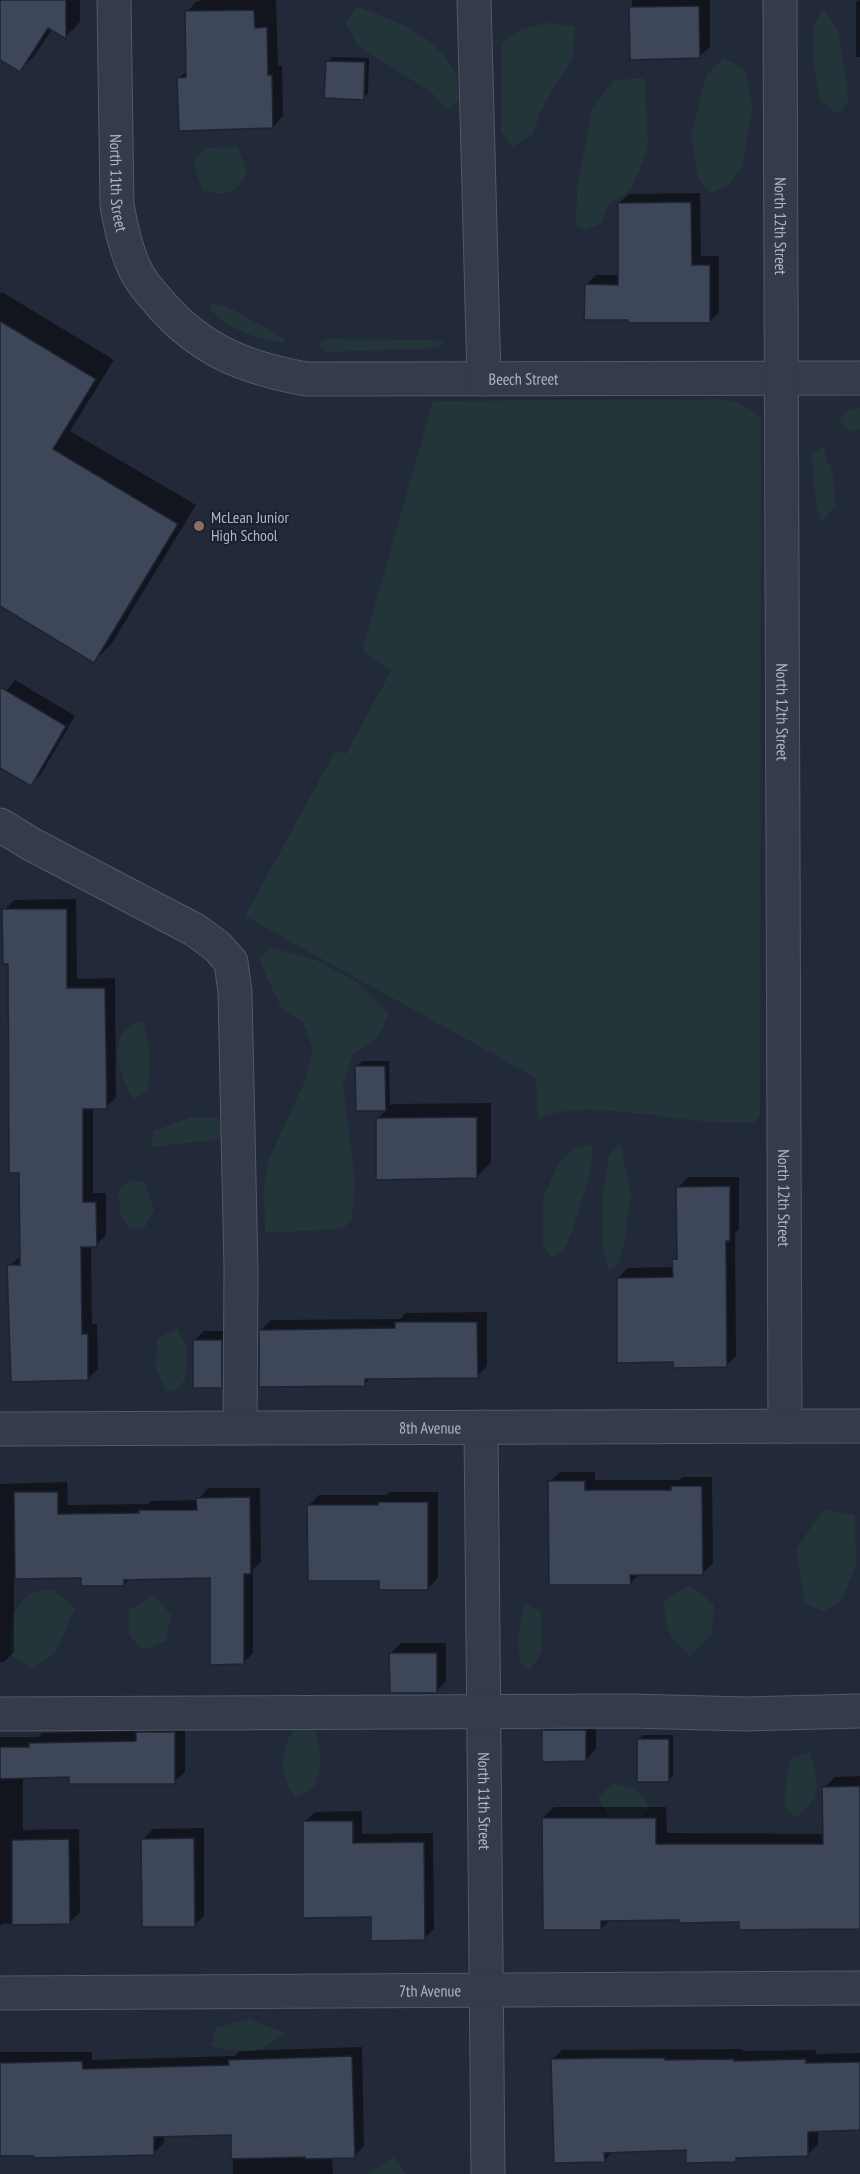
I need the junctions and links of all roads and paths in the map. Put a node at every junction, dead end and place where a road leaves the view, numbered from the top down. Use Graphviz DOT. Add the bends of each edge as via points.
graph roads {
  1 [pos="114,0"];
  2 [pos="474,0"];
  3 [pos="780,0"];
  4 [pos="197,339"];
  5 [pos="783,378"];
  6 [pos="860,378"];
  7 [pos="484,379"];
  8 [pos="0,825"];
  9 [pos="785,1426"];
  10 [pos="860,1426"];
  11 [pos="482,1427"];
  12 [pos="240,1428"];
  13 [pos="0,1430"];
  14 [pos="484,1711"];
  15 [pos="860,1711"];
  16 [pos="0,1714"];
  17 [pos="860,1988"];
  18 [pos="487,1990"];
  19 [pos="0,1993"];
  20 [pos="488,2174"];
  1 -- 4 [label="street, North 11th Street" via="117,205 123,238 134,270 167,312"];
  2 -- 7 [label="street"];
  3 -- 5 [label="street, North 12th Street"];
  4 -- 7 [label="street, Beech Street" via="226,356 268,372 306,379"];
  5 -- 6 [label="street, Beech Street"];
  5 -- 7 [label="street, Beech Street"];
  5 -- 9 [label="street, North 12th Street"];
  8 -- 12 [label="street" via="195,930 231,962 235,992 241,1270"];
  9 -- 10 [label="street, 8th Avenue"];
  9 -- 11 [label="street, 8th Avenue"];
  11 -- 12 [label="street, 8th Avenue"];
  11 -- 14 [label="street, North 11th Street"];
  12 -- 13 [label="street, 8th Avenue"];
  14 -- 15 [label="street"];
  14 -- 16 [label="street"];
  14 -- 18 [label="street, North 11th Street"];
  17 -- 18 [label="street, 7th Avenue"];
  18 -- 19 [label="street, 7th Avenue"];
  18 -- 20 [label="street, North 11th Street"];
}
